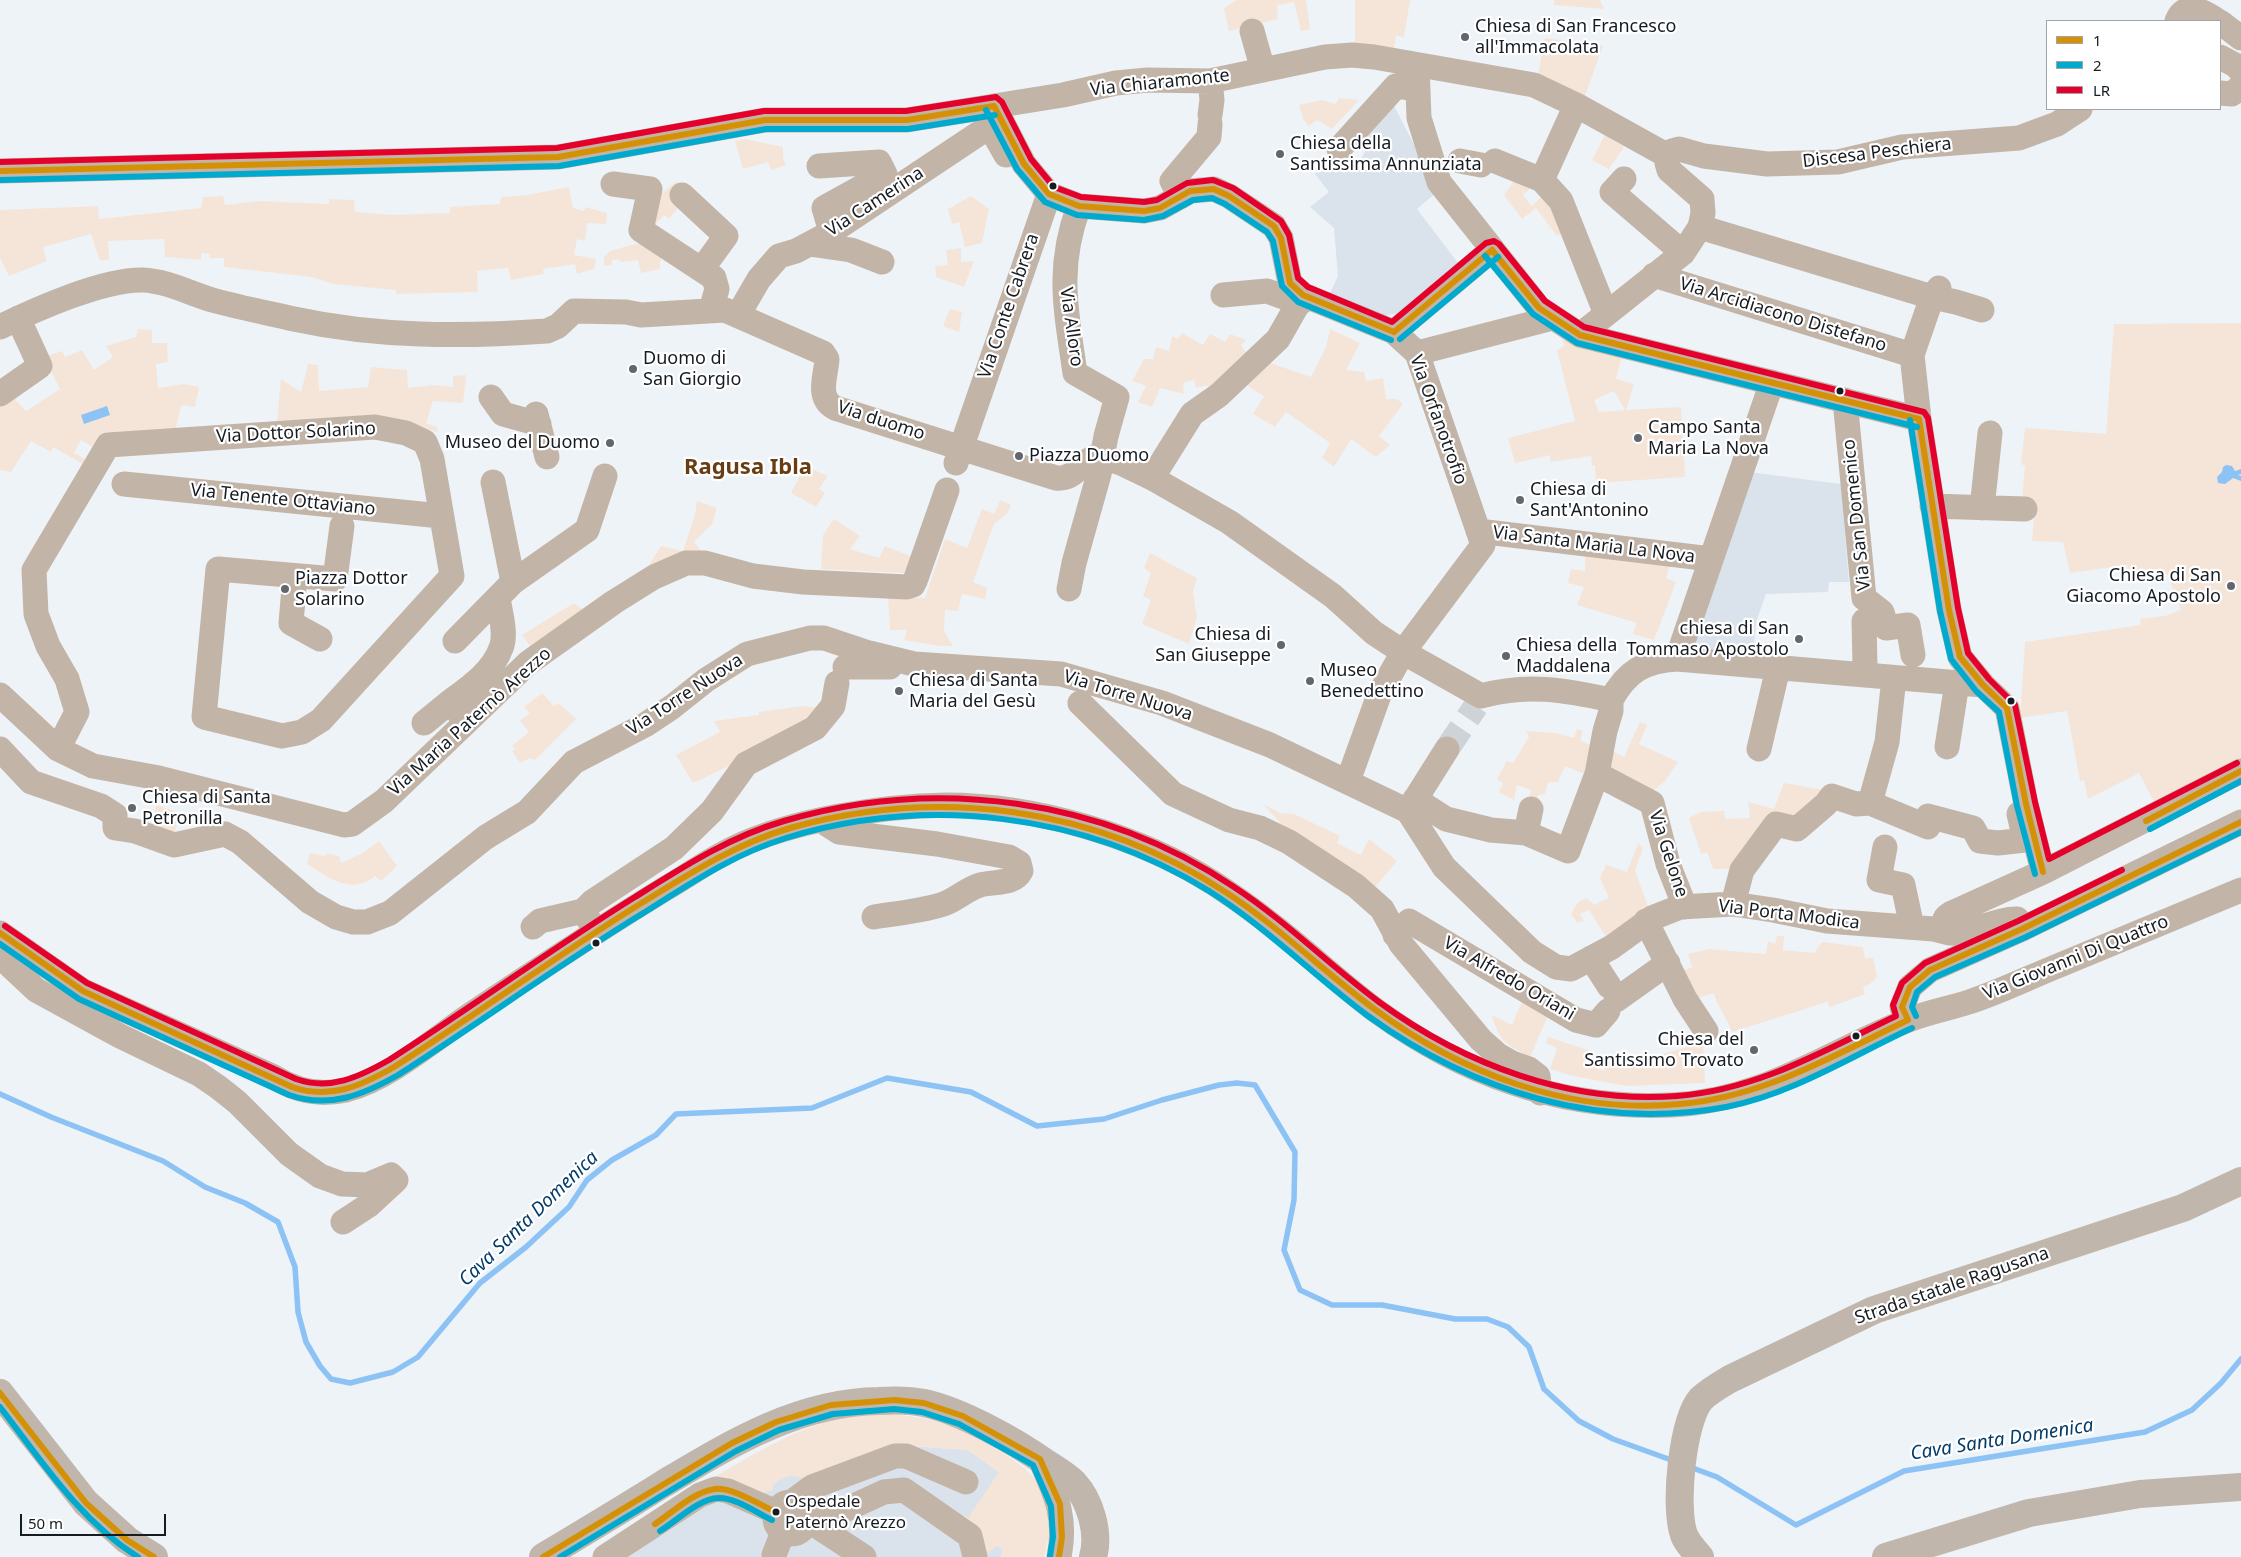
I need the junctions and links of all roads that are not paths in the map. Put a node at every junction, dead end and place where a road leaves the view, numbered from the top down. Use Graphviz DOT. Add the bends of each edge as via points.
graph roads {
  1 [pos="2178,20"];
  2 [pos="2216,20"];
  3 [pos="2221,23"];
  4 [pos="1252,31"];
  5 [pos="2241,38"];
  6 [pos="2221,58"];
  7 [pos="1263,70"];
  8 [pos="2241,71"];
  9 [pos="1417,77"];
  10 [pos="1210,81"];
  11 [pos="2241,86"];
  12 [pos="2221,93"];
  13 [pos="1576,105"];
  14 [pos="994,106"];
  15 [pos="2078,110"];
  16 [pos="1339,149"];
  17 [pos="1668,156"];
  18 [pos="1463,160"];
  19 [pos="819,166"];
  20 [pos="0,171"];
  21 [pos="1023,173"];
  22 [pos="1624,179"];
  23 [pos="1542,180"];
  24 [pos="613,184"];
  25 [pos="682,195"];
  26 [pos="1170,203"];
  27 [pos="1044,204"];
  28 [pos="1079,206"];
  29 [pos="1700,227"];
  30 [pos="831,232"];
  31 [pos="809,244"];
  32 [pos="1492,250"];
  33 [pos="1683,253"];
  34 [pos="882,262"];
  35 [pos="702,269"];
  36 [pos="1654,276"];
  37 [pos="1223,295"];
  38 [pos="1942,296"];
  39 [pos="1302,299"];
  40 [pos="1983,304"];
  41 [pos="711,310"];
  42 [pos="1606,314"];
  43 [pos="738,315"];
  44 [pos="1553,318"];
  45 [pos="9,322"];
  46 [pos="1394,332"];
  47 [pos="1580,334"];
  48 [pos="1417,353"];
  49 [pos="1912,355"];
  50 [pos="1772,382"];
  51 [pos="0,394"];
  52 [pos="492,397"];
  53 [pos="1845,400"];
  54 [pos="1919,419"];
  55 [pos="1990,433"];
  56 [pos="958,455"];
  57 [pos="548,457"];
  58 [pos="1102,457"];
  59 [pos="605,476"];
  60 [pos="1152,478"];
  61 [pos="493,482"];
  62 [pos="124,484"];
  63 [pos="947,490"];
  64 [pos="1983,503"];
  65 [pos="1932,506"];
  66 [pos="2025,510"];
  67 [pos="441,516"];
  68 [pos="342,526"];
  69 [pos="1478,531"];
  70 [pos="1711,559"];
  71 [pos="296,576"];
  72 [pos="1069,589"];
  73 [pos="506,590"];
  74 [pos="1880,613"];
  75 [pos="320,639"];
  76 [pos="455,641"];
  77 [pos="1403,652"];
  78 [pos="1913,655"];
  79 [pos="1677,659"];
  80 [pos="914,664"];
  81 [pos="1865,665"];
  82 [pos="1778,668"];
  83 [pos="1894,678"];
  84 [pos="1957,683"];
  85 [pos="1983,685"];
  86 [pos="0,695"];
  87 [pos="1611,700"];
  88 [pos="451,701"];
  89 [pos="1080,703"];
  90 [pos="465,722"];
  91 [pos="424,723"];
  92 [pos="1947,747"];
  93 [pos="0,749"];
  94 [pos="58,749"];
  95 [pos="1447,749"];
  96 [pos="1759,749"];
  97 [pos="2241,772"];
  98 [pos="1597,774"];
  99 [pos="1348,781"];
  100 [pos="1870,803"];
  101 [pos="2026,804"];
  102 [pos="1412,805"];
  103 [pos="822,821"];
  104 [pos="2241,822"];
  105 [pos="1885,847"];
  106 [pos="2043,872"];
  107 [pos="2241,890"];
  108 [pos="1733,904"];
  109 [pos="1685,907"];
  110 [pos="874,917"];
  111 [pos="589,921"];
  112 [pos="1646,921"];
  113 [pos="533,926"];
  114 [pos="1402,928"];
  115 [pos="1912,928"];
  116 [pos="2022,929"];
  117 [pos="0,933"];
  118 [pos="1950,933"];
  119 [pos="0,956"];
  120 [pos="1591,958"];
  121 [pos="1668,963"];
  122 [pos="1611,999"];
  123 [pos="1908,1020"];
  124 [pos="1706,1031"];
  125 [pos="1540,1093"];
  126 [pos="2241,1181"];
  127 [pos="343,1222"];
  128 [pos="0,1393"];
  129 [pos="1040,1459"];
  130 [pos="966,1482"];
  131 [pos="2241,1487"];
  132 [pos="784,1515"];
  133 [pos="810,1523"];
  134 [pos="771,1556"];
  135 [pos="154,1557"];
  136 [pos="543,1557"];
  137 [pos="606,1557"];
  138 [pos="864,1557"];
  139 [pos="974,1557"];
  140 [pos="1059,1557"];
  141 [pos="1093,1557"];
  142 [pos="1700,1557"];
  143 [pos="1886,1557"];
  1 -- 2 [label="street" via="2181,14 2193,8 2203,10"];
  3 -- 5 [label="street"];
  4 -- 7 [label="street"];
  6 -- 8 [label="street"];
  7 -- 9 [label="street, Via Chiaramonte" via="1325,57 1352,55 1386,59"];
  7 -- 10 [label="street, Via Chiaramonte"];
  9 -- 13 [label="street" via="1450,71 1534,85"];
  9 -- 16 [label="street" via="1396,86"];
  9 -- 18 [label="street" via="1419,118"];
  10 -- 14 [label="street, Via Chiaramonte" via="1116,83"];
  10 -- 26 [label="street" via="1212,100 1208,138 1172,181"];
  11 -- 12 [label="street" via="2232,94"];
  13 -- 17 [label="street"];
  13 -- 23 [label="street"];
  14 -- 20 [label="street, Via Chiaramonte" via="907,120 765,120 558,157"];
  14 -- 21 [label="street"];
  15 -- 17 [label="street, Discesa Peschiera" via="2057,124 2019,138 1902,147 1838,162 1767,164 1704,156 1679,148"];
  17 -- 29 [label="street" via="1669,170 1702,200"];
  18 -- 23 [label="street"];
  18 -- 32 [label="street" via="1439,182"];
  19 -- 30 [label="street" via="879,162 878,178 824,208"];
  21 -- 27 [label="street"];
  21 -- 30 [label="street, Via Camerina" via="990,130 929,157"];
  22 -- 33 [label="street" via="1612,192"];
  23 -- 42 [label="street" via="1561,201"];
  24 -- 35 [label="street" via="650,189 641,230"];
  25 -- 35 [label="street" via="726,236"];
  26 -- 28 [label="street" via="1144,210"];
  26 -- 39 [label="street" via="1199,188 1214,189 1274,226 1281,238 1290,283"];
  27 -- 28 [label="street"];
  27 -- 56 [label="street, Via Conte Cabrera"];
  28 -- 58 [label="street, Via Alloro" via="1065,255 1064,294 1075,373 1117,398"];
  29 -- 33 [label="street"];
  29 -- 38 [label="street"];
  30 -- 31 [label="street, Via Camerina"];
  31 -- 34 [label="street" via="850,250"];
  31 -- 43 [label="street, Via Camerina" via="779,256 759,279"];
  32 -- 44 [label="street" via="1540,308"];
  32 -- 46 [label="street"];
  33 -- 36 [label="street"];
  35 -- 41 [label="street" via="714,278 717,289"];
  36 -- 42 [label="street"];
  36 -- 49 [label="street, Via Arcidiacono Distefano"];
  37 -- 39 [label="street, Via Orfanotrofio" via="1267,291"];
  38 -- 40 [label="street"];
  38 -- 49 [label="street"];
  39 -- 46 [label="street, Via Orfanotrofio"];
  39 -- 60 [label="street" via="1278,339 1219,395 1192,414"];
  41 -- 43 [label="street" via="725,310"];
  41 -- 45 [label="street" via="641,315 574,311 558,326 547,331 433,336 297,320 144,280 74,296"];
  42 -- 47 [label="street"];
  43 -- 56 [label="street, Via duomo" via="823,353 827,359 824,394 830,405"];
  44 -- 47 [label="street"];
  44 -- 48 [label="street"];
  45 -- 51 [label="street" via="40,366"];
  46 -- 48 [label="street, Via Orfanotrofio"];
  47 -- 50 [label="street"];
  48 -- 69 [label="street, Via Orfanotrofio"];
  49 -- 54 [label="street"];
  50 -- 53 [label="street"];
  50 -- 70 [label="street"];
  52 -- 57 [label="street" via="503,414 538,419"];
  53 -- 54 [label="street"];
  53 -- 74 [label="street, Via San Domenico" via="1864,598"];
  54 -- 65 [label="street"];
  55 -- 64 [label="street"];
  56 -- 58 [label="street" via="1061,478 1073,475 1093,457"];
  58 -- 60 [label="street"];
  58 -- 72 [label="street"];
  59 -- 73 [label="street" via="587,530"];
  60 -- 77 [label="street" via="1229,522 1333,596 1374,633"];
  61 -- 73 [label="street"];
  62 -- 67 [label="street, Via Tenente Ottaviano"];
  63 -- 90 [label="street, Via Maria Paternò Arezzo" via="912,585 803,582 753,576 705,563 686,563 654,577 614,602 528,663"];
  64 -- 65 [label="street"];
  64 -- 66 [label="street"];
  65 -- 85 [label="street" via="1960,657"];
  67 -- 71 [label="street, Via Dottor Solarino" via="452,576 321,720 302,732 282,736 204,717 218,568"];
  67 -- 94 [label="street, Via Dottor Solarino" via="432,459 425,442 406,432 375,427 108,445 34,570 36,614 48,646 67,678 77,712"];
  68 -- 71 [label="street" via="335,579"];
  69 -- 70 [label="street, Via Santa Maria La Nova"];
  69 -- 77 [label="street, Via Orfanotrofio" via="1483,546"];
  70 -- 79 [label="street"];
  71 -- 75 [label="street" via="291,623"];
  73 -- 76 [label="street"];
  73 -- 88 [label="street" via="502,647 477,680"];
  74 -- 78 [label="street" via="1886,628 1908,625"];
  74 -- 81 [label="street" via="1864,621"];
  77 -- 87 [label="street" via="1479,701 1502,690 1551,688"];
  77 -- 99 [label="street, Via Orfanotrofio" via="1379,695"];
  79 -- 82 [label="street"];
  79 -- 87 [label="street" via="1641,666 1620,684"];
  80 -- 93 [label="street, Via Torre Nuova" via="824,638 810,638 746,654 645,725 574,762 527,812 486,837 390,912 367,922 336,917 310,902 240,842 225,834 174,845 135,831 115,828 115,814 31,782"];
  80 -- 99 [label="street, Via Torre Nuova" via="1060,674 1162,703 1270,745"];
  80 -- 111 [label="street" via="841,675 832,706 815,728 746,764 712,811 674,848 592,902"];
  82 -- 83 [label="street"];
  82 -- 96 [label="street"];
  83 -- 84 [label="street"];
  83 -- 100 [label="street" via="1887,742"];
  84 -- 85 [label="street"];
  84 -- 92 [label="street"];
  85 -- 101 [label="street" via="2007,708"];
  86 -- 94 [label="street, Via Maria Paternò Arezzo"];
  87 -- 98 [label="street"];
  88 -- 90 [label="street"];
  88 -- 91 [label="street"];
  89 -- 114 [label="street" via="1173,794 1229,820 1260,828 1289,842 1356,886"];
  90 -- 94 [label="street, Via Maria Paternò Arezzo" via="384,801 352,824 344,825 159,778 93,766"];
  95 -- 102 [label="street"];
  97 -- 106 [label="street"];
  98 -- 102 [label="street, Via Torre Nuova" via="1568,851 1529,821 1491,830 1446,819"];
  98 -- 109 [label="street, Via Gelone" via="1652,803 1668,864"];
  99 -- 102 [label="street, Via Torre Nuova"];
  100 -- 101 [label="street" via="1928,827 1928,816 1973,828 1980,841 1998,843 2025,840 2019,813"];
  100 -- 108 [label="street" via="1856,804 1832,796 1797,829 1776,824 1742,870"];
  101 -- 106 [label="street"];
  102 -- 120 [label="street, Via Porta Modica" via="1444,867 1532,952 1556,967 1570,969"];
  103 -- 110 [label="street" via="839,832 1010,857 1019,863 1022,871 1010,880 965,890 945,904"];
  103 -- 111 [label="street, Via Giovanni Di Quattro" via="775,832 733,848"];
  103 -- 125 [label="street, Via Giovanni Di Quattro" via="891,808 999,808 1068,821 1122,839 1209,881 1265,919 1373,1008 1438,1051 1471,1068"];
  104 -- 116 [label="street"];
  105 -- 115 [label="street" via="1878,880 1903,885"];
  106 -- 118 [label="street" via="1948,915 1944,924"];
  107 -- 123 [label="street, Via Giovanni Di Quattro" via="1970,1002"];
  108 -- 109 [label="street, Via Porta Modica"];
  108 -- 115 [label="street, Via Porta Modica" via="1827,921"];
  109 -- 112 [label="street, Via Porta Modica"];
  111 -- 113 [label="street" via="540,921"];
  111 -- 117 [label="street" via="388,1071 348,1089 315,1094 286,1085 83,991"];
  112 -- 120 [label="street, Via Porta Modica" via="1612,947"];
  112 -- 121 [label="street"];
  114 -- 122 [label="street, Via Alfredo Oriani" via="1576,1020 1596,1025"];
  114 -- 125 [label="street" via="1401,944 1481,1040 1498,1055 1538,1076"];
  115 -- 118 [label="street, Via Porta Modica"];
  116 -- 118 [label="street, Via Porta Modica" via="2017,919 2005,919"];
  116 -- 123 [label="street" via="1930,970 1910,986 1902,1007"];
  119 -- 127 [label="street" via="36,990 218,1087 289,1154 320,1176 342,1184 367,1185 391,1175 396,1180 369,1205"];
  120 -- 122 [label="street"];
  121 -- 122 [label="street, Via Alfredo Oriani"];
  121 -- 124 [label="street" via="1685,999"];
  123 -- 125 [label="street, Via Giovanni Di Quattro" via="1794,1074 1727,1098 1674,1105 1623,1105"];
  126 -- 142 [label="main road, Strada statale Ragusana" via="2183,1208 1874,1310 1711,1391 1700,1400 1689,1429 1679,1480 1678,1507 1684,1535"];
  128 -- 135 [label="main road" via="86,1503 127,1540"];
  129 -- 136 [label="main road" via="963,1416 924,1403 866,1401 831,1405 776,1422 732,1443"];
  129 -- 140 [label="street" via="1060,1504 1062,1537"];
  129 -- 141 [label="main road" via="1072,1481 1088,1504 1094,1533"];
  130 -- 132 [label="street" via="906,1456 895,1456 812,1487"];
  131 -- 143 [label="main road" via="2140,1494 2029,1513"];
  132 -- 133 [label="street" via="800,1504 806,1509"];
  132 -- 134 [label="street"];
  132 -- 137 [label="street" via="716,1489 700,1494"];
  133 -- 138 [label="street"];
  133 -- 139 [label="street" via="884,1492 904,1490 970,1536"];
}
